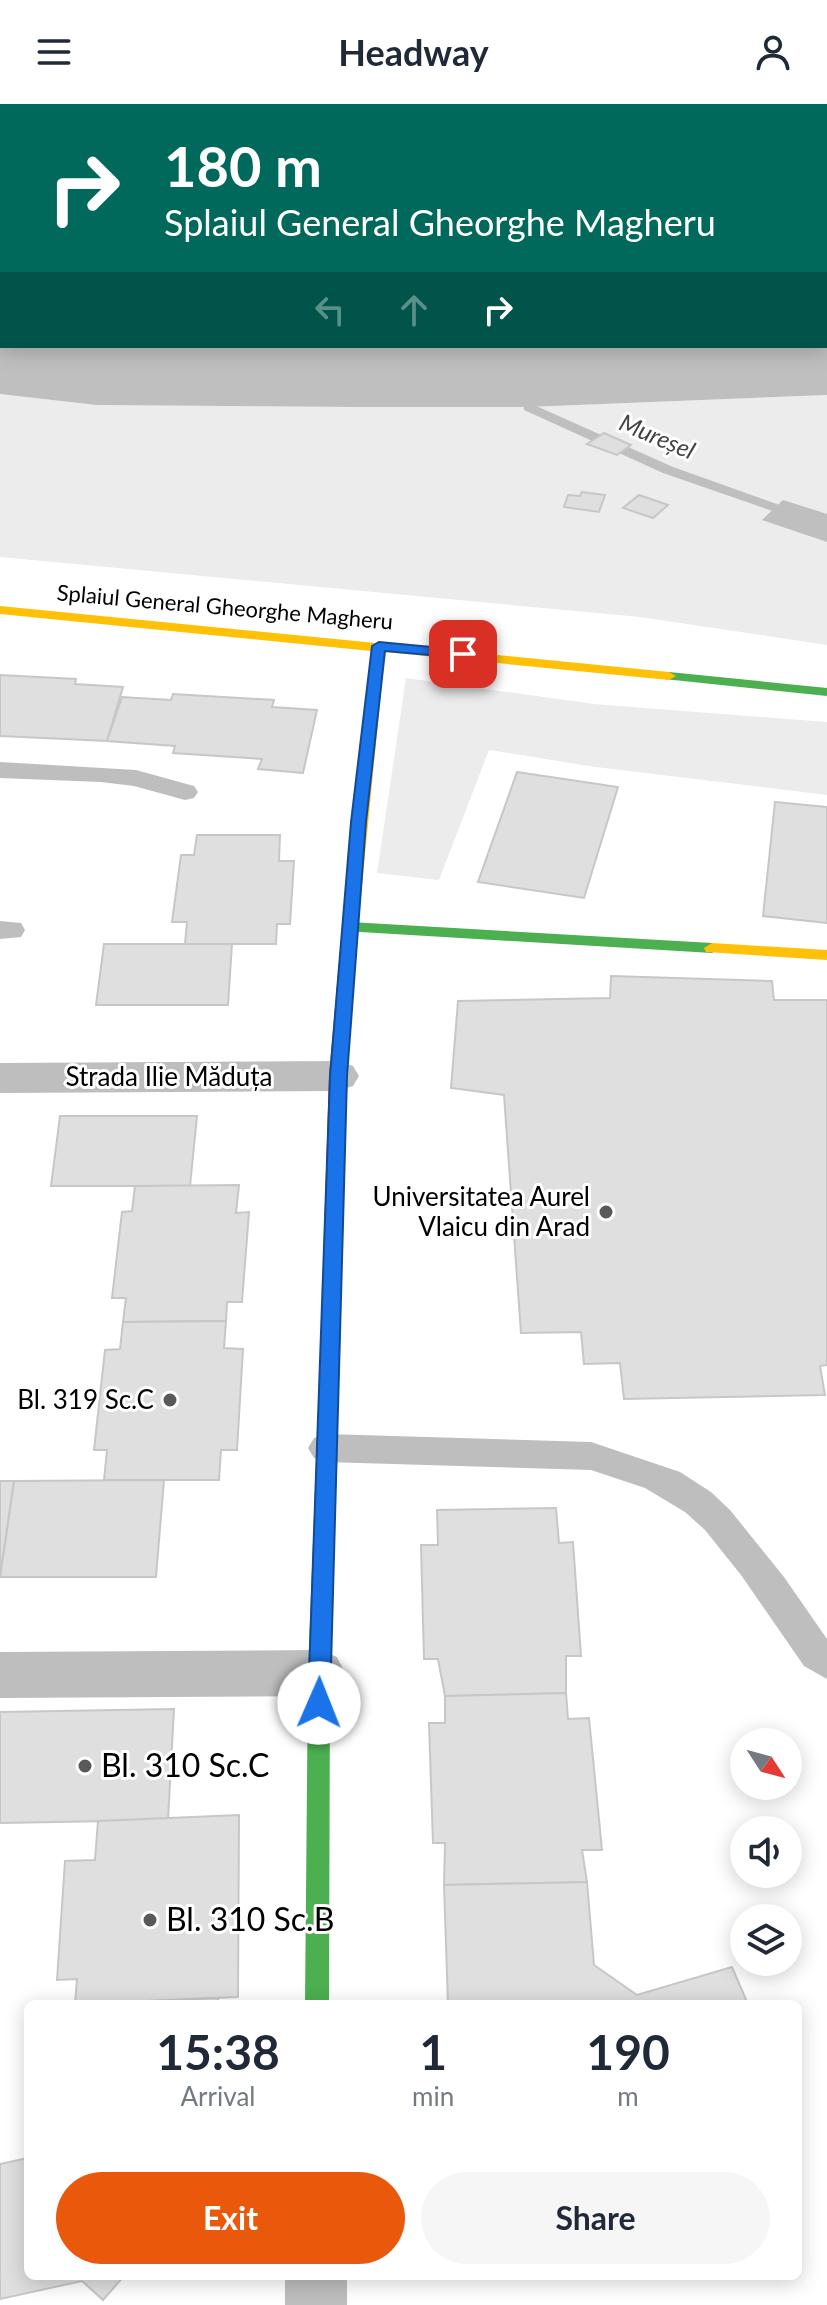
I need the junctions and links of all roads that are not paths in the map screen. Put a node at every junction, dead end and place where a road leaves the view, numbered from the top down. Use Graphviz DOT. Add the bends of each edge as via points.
graph roads {
  1 [pos="0,610"];
  2 [pos="379,646"];
  3 [pos="827,692"];
  4 [pos="0,770"];
  5 [pos="185,792"];
  6 [pos="350,927"];
  7 [pos="827,955"];
  8 [pos="338,1076"];
  9 [pos="0,1078"];
  10 [pos="326,1448"];
  11 [pos="827,1663"];
  12 [pos="319,1673"];
  13 [pos="0,1675"];
  14 [pos="317,2000"];
  15 [pos="316,2280"];
  16 [pos="316,2305"];
  1 -- 2 [label="street, Splaiul General Gheorghe Magheru"];
  2 -- 3 [label="street, Splaiul General Gheorghe Magheru"];
  2 -- 6 [label="street"];
  4 -- 5 [label="lane" via="125,777"];
  6 -- 7 [label="street"];
  6 -- 8 [label="street"];
  8 -- 9 [label="street, Strada Ilie Măduța"];
  8 -- 10 [label="street"];
  10 -- 11 [label="lane" via="591,1456 631,1466 680,1489 724,1526"];
  10 -- 12 [label="street"];
  12 -- 13 [label="street"];
  12 -- 14 [label="street"];
  15 -- 16 [label="street"];
}
